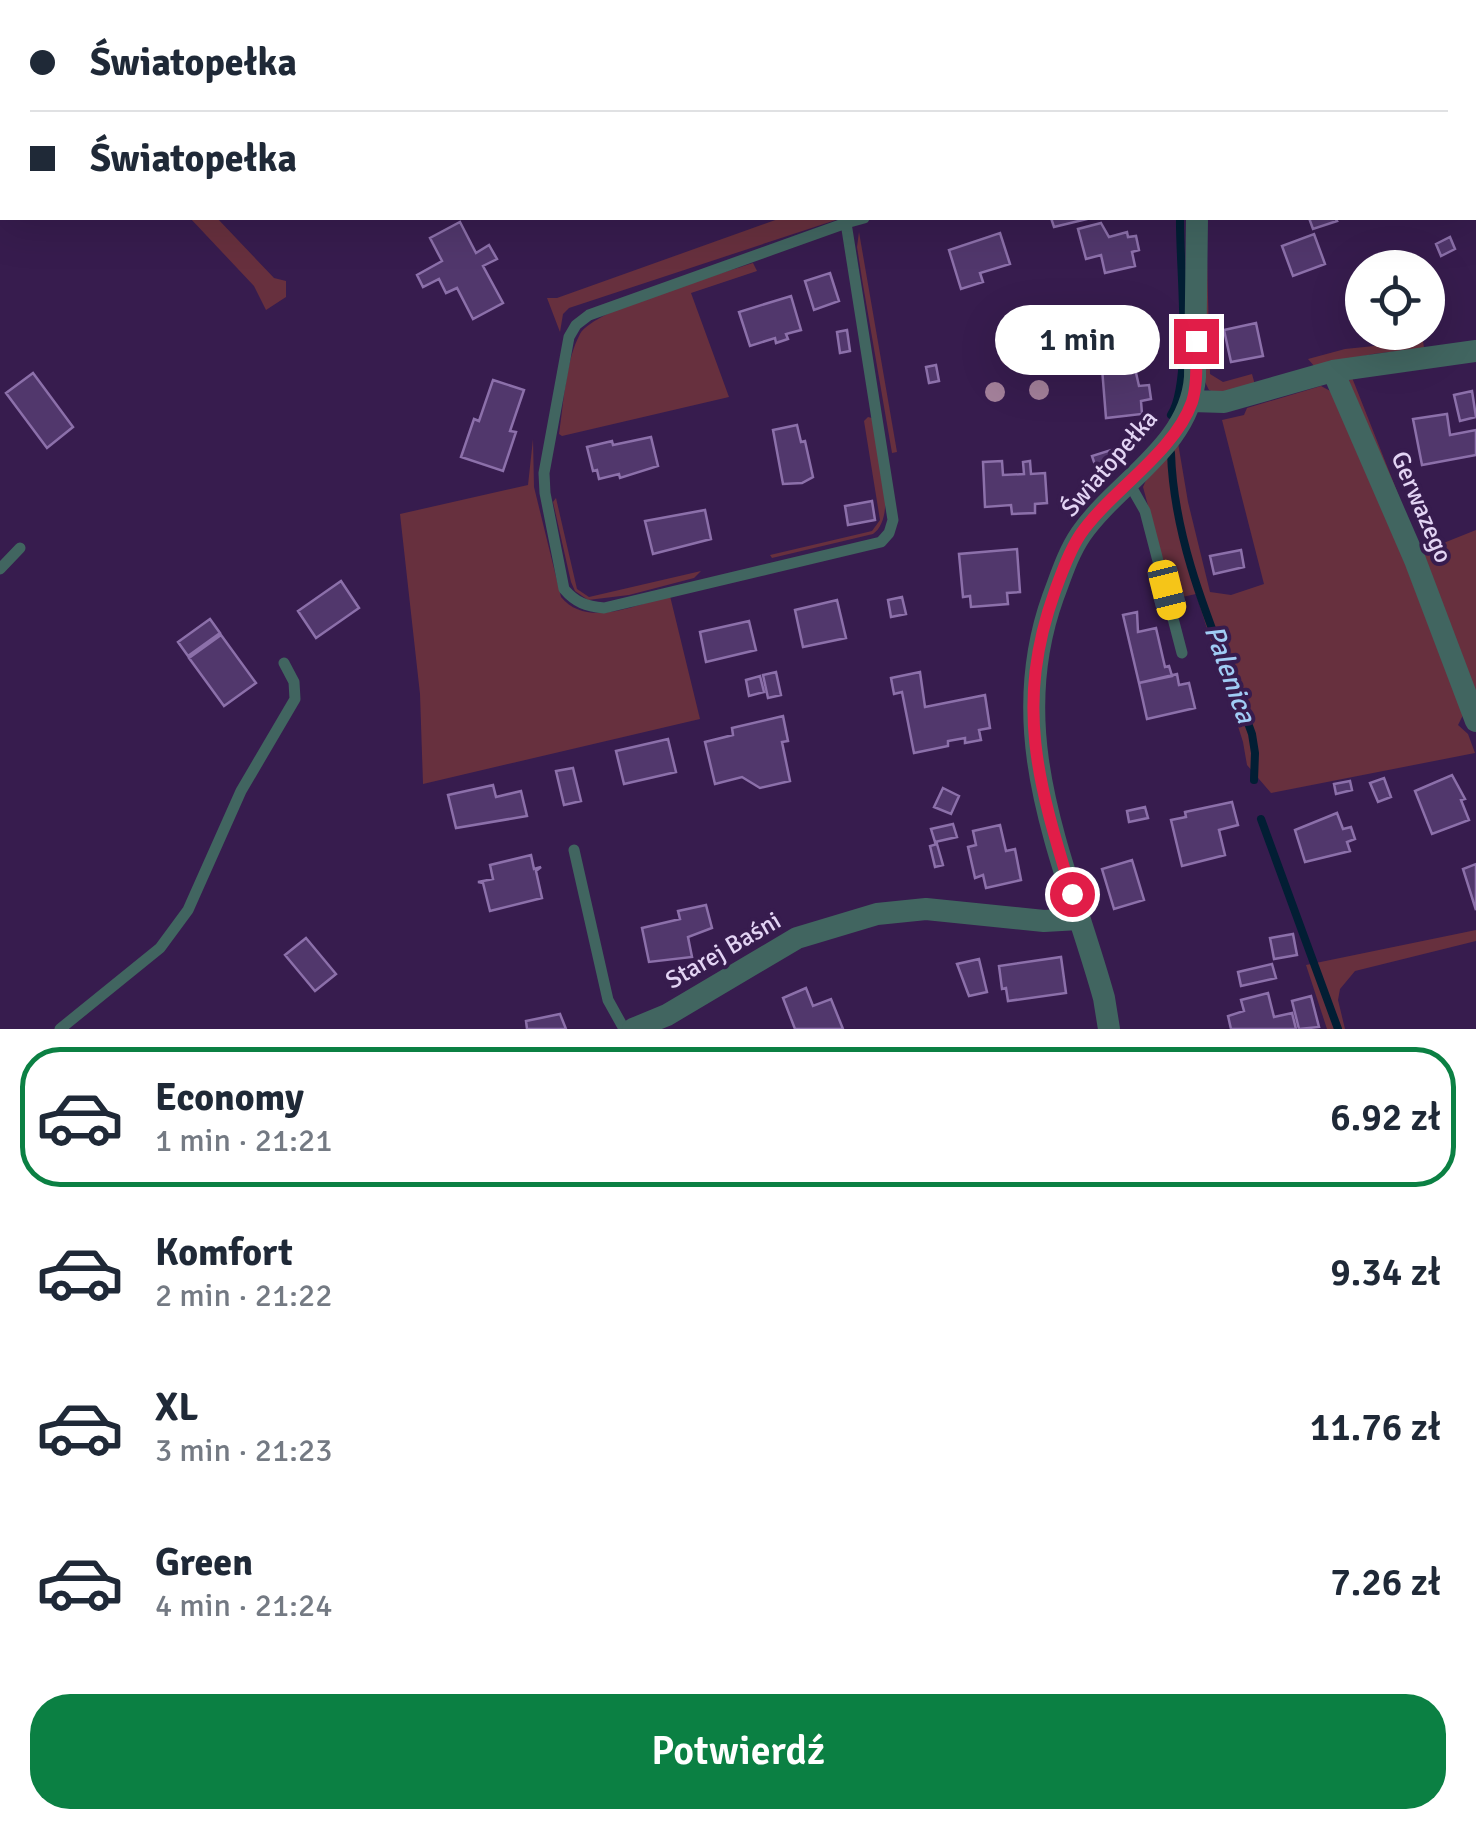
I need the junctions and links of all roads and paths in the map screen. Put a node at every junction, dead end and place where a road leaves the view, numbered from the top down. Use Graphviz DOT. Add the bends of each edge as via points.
graph roads {
  1 [pos="857,220"];
  2 [pos="1197,220"];
  3 [pos="846,223"];
  4 [pos="1476,351"];
  5 [pos="1333,372"];
  6 [pos="1192,401"];
  7 [pos="1129,483"];
  8 [pos="20,548"];
  9 [pos="0,569"];
  10 [pos="1182,653"];
  11 [pos="284,663"];
  12 [pos="1476,721"];
  13 [pos="574,850"];
  14 [pos="1079,918"];
  15 [pos="628,1028"];
  16 [pos="60,1029"];
  17 [pos="1109,1029"];
  1 -- 3 [label="lane"];
  2 -- 6 [label="street, Światopełka"];
  3 -- 3 [label="lane" via="893,520 889,534 882,542 604,608 573,599 564,588 544,472 576,325"];
  4 -- 5 [label="street"];
  5 -- 6 [label="street" via="1224,402"];
  5 -- 12 [label="street, Gerwazego"];
  6 -- 7 [label="street, Światopełka"];
  7 -- 10 [label="lane" via="1145,511"];
  7 -- 14 [label="street, Światopełka" via="1081,533 1035,657 1040,777"];
  8 -- 9 [label="lane"];
  11 -- 16 [label="lane" via="295,699 241,790 188,910 160,948"];
  13 -- 15 [label="lane" via="608,1000"];
  14 -- 15 [label="street, Starej Baśni" via="926,909 877,914 797,938 667,1015"];
  14 -- 17 [label="street, Światopełka"];
}
